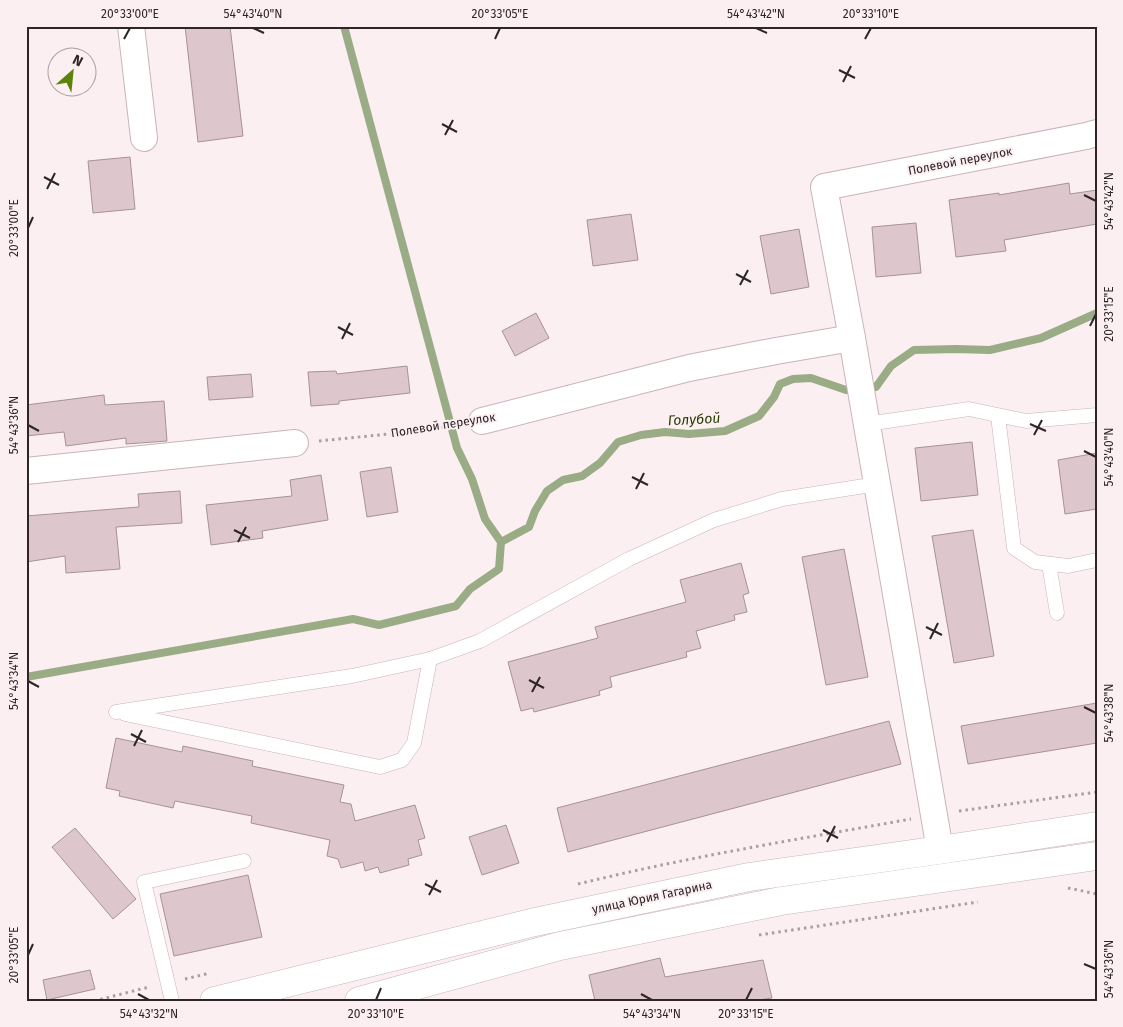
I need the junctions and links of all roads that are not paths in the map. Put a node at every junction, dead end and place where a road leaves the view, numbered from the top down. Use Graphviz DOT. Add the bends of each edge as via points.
graph roads {
  1 [pos="131,26"];
  2 [pos="1097,133"];
  3 [pos="144,138"];
  4 [pos="852,338"];
  5 [pos="1097,415"];
  6 [pos="998,416"];
  7 [pos="866,418"];
  8 [pos="482,421"];
  9 [pos="295,443"];
  10 [pos="26,471"];
  11 [pos="877,484"];
  12 [pos="1097,560"];
  13 [pos="1049,564"];
  14 [pos="1057,613"];
  15 [pos="430,659"];
  16 [pos="1097,826"];
  17 [pos="940,850"];
  18 [pos="1097,856"];
  19 [pos="244,861"];
  20 [pos="172,1001"];
  21 [pos="214,1001"];
  22 [pos="359,1001"];
  1 -- 3 [label="street"];
  2 -- 4 [label="street, Полевой переулок" via="824,187"];
  4 -- 7 [label="street"];
  4 -- 8 [label="street, Полевой переулок" via="689,368"];
  5 -- 6 [label="lane" via="1026,421"];
  6 -- 7 [label="lane" via="969,409"];
  6 -- 13 [label="lane" via="1014,548 1035,562"];
  7 -- 11 [label="street"];
  9 -- 10 [label="street"];
  11 -- 15 [label="lane" via="782,499 714,520 629,559 480,641"];
  11 -- 17 [label="street"];
  12 -- 13 [label="lane" via="1068,566"];
  13 -- 14 [label="lane"];
  15 -- 15 [label="lane" via="352,676 116,712 380,768 402,760 414,744"];
  16 -- 17 [label="main road, улица Юрия Гагарина"];
  17 -- 21 [label="main road, улица Юрия Гагарина" via="748,877 535,922"];
  18 -- 22 [label="main road" via="780,901 560,946"];
  19 -- 20 [label="lane" via="144,882"];
}
